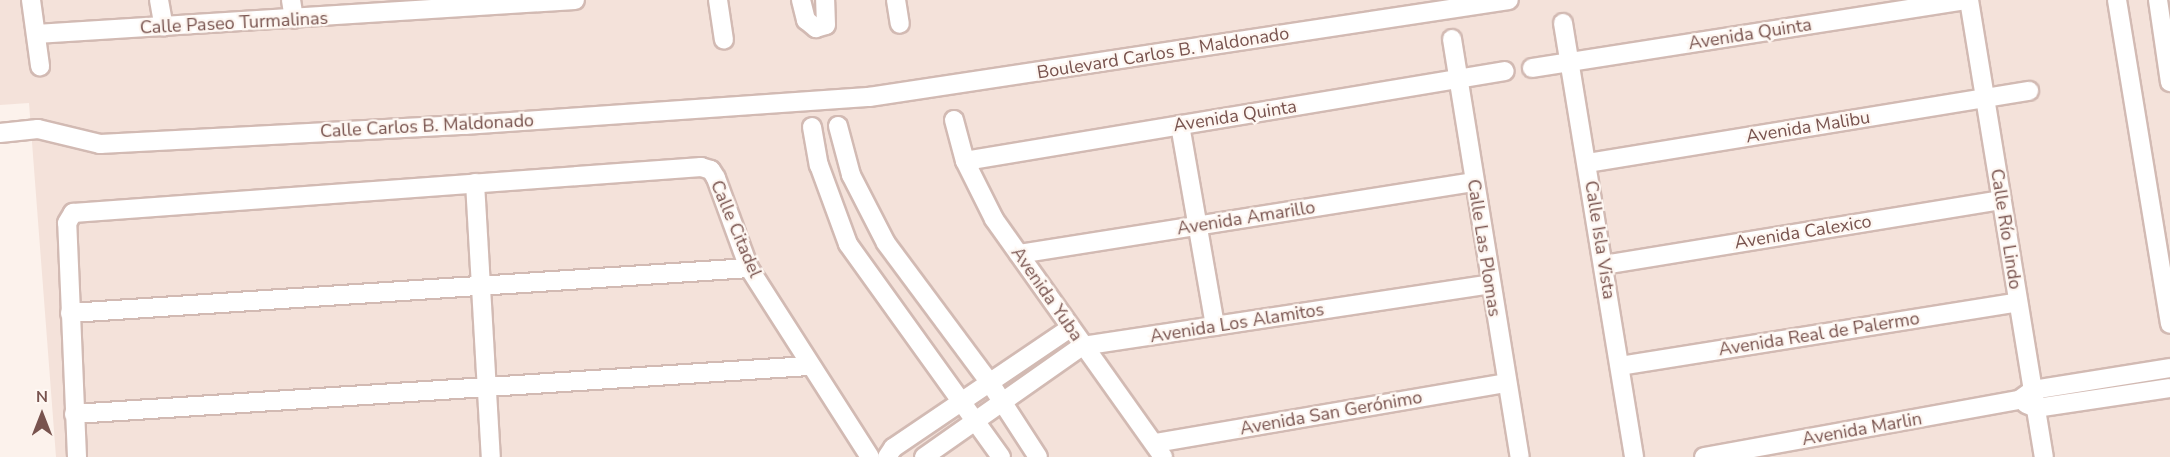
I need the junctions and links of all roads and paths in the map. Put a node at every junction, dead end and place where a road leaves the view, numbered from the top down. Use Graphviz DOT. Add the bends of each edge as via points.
graph roads {
  1 [pos="31,0"];
  2 [pos="159,0"];
  3 [pos="291,0"];
  4 [pos="575,0"];
  5 [pos="718,0"];
  6 [pos="801,0"];
  7 [pos="825,0"];
  8 [pos="896,0"];
  9 [pos="1509,0"];
  10 [pos="1968,0"];
  11 [pos="2117,0"];
  12 [pos="2158,0"];
  13 [pos="546,1"];
  14 [pos="418,6"];
  15 [pos="294,19"];
  16 [pos="1563,23"];
  17 [pos="900,24"];
  18 [pos="164,27"];
  19 [pos="36,34"];
  20 [pos="1452,39"];
  21 [pos="724,40"];
  22 [pos="1569,62"];
  23 [pos="40,66"];
  24 [pos="1532,68"];
  25 [pos="1505,71"];
  26 [pos="1458,79"];
  27 [pos="2170,81"];
  28 [pos="2029,91"];
  29 [pos="1984,99"];
  30 [pos="817,100"];
  31 [pos="954,120"];
  32 [pos="1180,125"];
  33 [pos="838,126"];
  34 [pos="812,127"];
  35 [pos="0,133"];
  36 [pos="965,161"];
  37 [pos="1588,163"];
  38 [pos="1473,182"];
  39 [pos="475,183"];
  40 [pos="2001,200"];
  41 [pos="1197,226"];
  42 [pos="1019,254"];
  43 [pos="1604,265"];
  44 [pos="749,268"];
  45 [pos="1490,284"];
  46 [pos="482,287"];
  47 [pos="2018,302"];
  48 [pos="70,313"];
  49 [pos="2170,324"];
  50 [pos="1215,326"];
  51 [pos="1069,329"];
  52 [pos="1083,346"];
  53 [pos="809,366"];
  54 [pos="1620,366"];
  55 [pos="2170,368"];
  56 [pos="2133,374"];
  57 [pos="990,383"];
  58 [pos="1506,383"];
  59 [pos="484,388"];
  60 [pos="2170,388"];
  61 [pos="2136,393"];
  62 [pos="2029,399"];
  63 [pos="963,401"];
  64 [pos="1003,404"];
  65 [pos="74,414"];
  66 [pos="977,421"];
  67 [pos="1159,450"];
  68 [pos="76,457"];
  69 [pos="491,457"];
  70 [pos="870,457"];
  71 [pos="887,457"];
  72 [pos="924,457"];
  73 [pos="1001,457"];
  74 [pos="1038,457"];
  75 [pos="1520,457"];
  76 [pos="1634,457"];
  77 [pos="1704,457"];
  78 [pos="2044,457"];
  1 -- 19 [label="street"];
  2 -- 18 [label="street"];
  3 -- 15 [label="street"];
  4 -- 13 [label="street, Calle Paseo Turmalinas"];
  5 -- 21 [label="street"];
  6 -- 7 [label="street" via="806,20 816,28 826,25"];
  8 -- 17 [label="street"];
  9 -- 30 [label="street, Boulevard Carlos B. Maldonado" via="906,93"];
  10 -- 22 [label="street, Avenida Quinta"];
  10 -- 29 [label="street, Calle Río Lindo"];
  11 -- 49 [label="street"];
  12 -- 27 [label="street"];
  13 -- 14 [label="street, Calle Paseo Turmalinas"];
  14 -- 15 [label="street, Calle Paseo Turmalinas"];
  15 -- 18 [label="street, Calle Paseo Turmalinas"];
  16 -- 22 [label="street, Calle Isla Vista"];
  18 -- 19 [label="street, Calle Paseo Turmalinas"];
  19 -- 23 [label="street"];
  20 -- 26 [label="street, Calle Las Plomas"];
  22 -- 24 [label="street, Avenida Quinta"];
  22 -- 37 [label="street, Calle Isla Vista"];
  25 -- 26 [label="street, Avenida Quinta"];
  26 -- 32 [label="street, Avenida Quinta"];
  26 -- 38 [label="street, Calle Las Plomas"];
  28 -- 29 [label="street, Avenida Malibu"];
  29 -- 37 [label="street, Avenida Malibu"];
  29 -- 40 [label="street, Calle Río Lindo"];
  30 -- 35 [label="street, Calle Carlos B. Maldonado" via="466,125 100,144 38,129"];
  31 -- 36 [label="street, Avenida Yuba"];
  32 -- 36 [label="street, Avenida Quinta"];
  32 -- 41 [label="street"];
  33 -- 57 [label="street" via="851,175 886,243"];
  34 -- 63 [label="street" via="822,176 848,244"];
  36 -- 42 [label="street, Avenida Yuba" via="994,219"];
  37 -- 43 [label="street, Calle Isla Vista"];
  38 -- 41 [label="street, Avenida Amarillo"];
  38 -- 45 [label="street, Calle Las Plomas"];
  39 -- 44 [label="street, Calle Citadel" via="700,167 711,170"];
  39 -- 46 [label="street"];
  39 -- 48 [label="street" via="73,213 67,223"];
  40 -- 43 [label="street, Avenida Calexico"];
  40 -- 47 [label="street, Calle Río Lindo"];
  41 -- 42 [label="street, Avenida Amarillo"];
  41 -- 50 [label="street"];
  42 -- 51 [label="street, Avenida Yuba"];
  43 -- 54 [label="street, Calle Isla Vista"];
  44 -- 46 [label="street"];
  44 -- 53 [label="street, Calle Citadel"];
  45 -- 50 [label="street, Avenida Los Alamitos"];
  45 -- 58 [label="street, Calle Las Plomas"];
  46 -- 48 [label="street"];
  46 -- 59 [label="street"];
  47 -- 54 [label="street, Avenida Real de Palermo"];
  47 -- 62 [label="street, Calle Río Lindo"];
  48 -- 65 [label="street"];
  50 -- 52 [label="street, Avenida Los Alamitos"];
  51 -- 52 [label="street, Avenida Yuba"];
  51 -- 57 [label="street"];
  52 -- 64 [label="street, Avenida Los Alamitos"];
  52 -- 67 [label="street, Avenida Yuba"];
  53 -- 59 [label="street"];
  53 -- 70 [label="street, Calle Citadel"];
  54 -- 76 [label="street, Calle Isla Vista"];
  55 -- 56 [label="street, Avenida Marlin"];
  56 -- 61 [label="street"];
  56 -- 62 [label="street, Avenida Marlin"];
  57 -- 63 [label="street"];
  57 -- 64 [label="street"];
  58 -- 67 [label="street, Avenida San Gerónimo"];
  58 -- 75 [label="street, Calle Las Plomas"];
  59 -- 65 [label="street"];
  59 -- 69 [label="street"];
  60 -- 61 [label="street, Avenida Marlin"];
  61 -- 62 [label="street, Avenida Marlin"];
  62 -- 77 [label="street, Avenida Marlin"];
  62 -- 78 [label="street, Calle Río Lindo"];
  63 -- 66 [label="street"];
  63 -- 71 [label="street" via="893,448"];
  64 -- 66 [label="street, Avenida Los Alamitos"];
  64 -- 74 [label="street"];
  65 -- 68 [label="street"];
  66 -- 72 [label="street, Avenida Los Alamitos"];
  66 -- 73 [label="street"];
}
